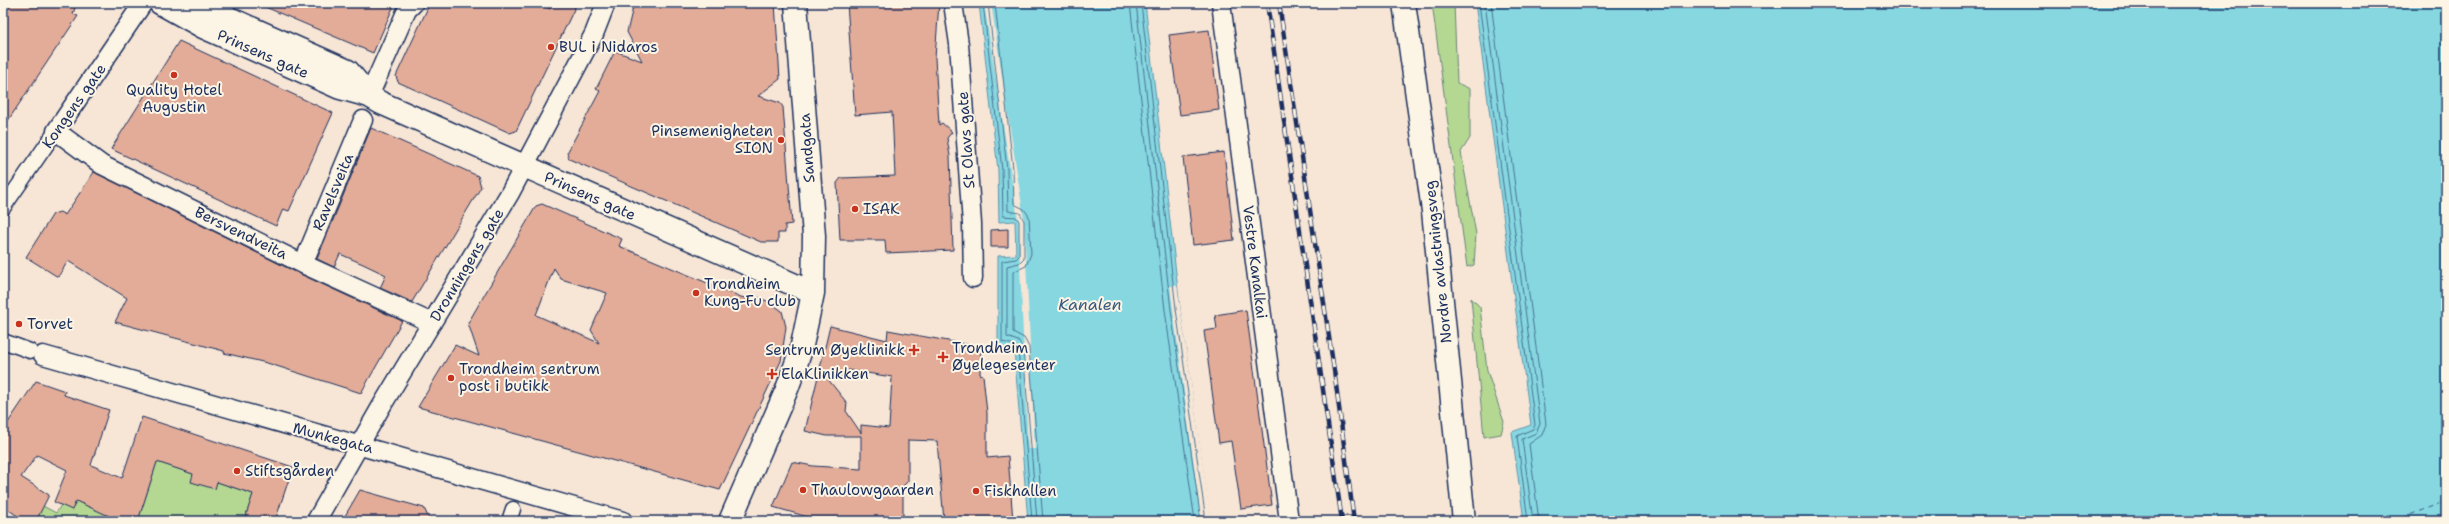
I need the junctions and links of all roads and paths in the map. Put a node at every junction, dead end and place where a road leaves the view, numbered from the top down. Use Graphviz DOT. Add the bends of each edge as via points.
graph roads {
  1 [pos="143,3"];
  2 [pos="160,3"];
  3 [pos="195,3"];
  4 [pos="414,3"];
  5 [pos="606,3"];
  6 [pos="796,3"];
  7 [pos="953,3"];
  8 [pos="1221,3"];
  9 [pos="1404,3"];
  10 [pos="369,96"];
  11 [pos="363,120"];
  12 [pos="56,131"];
  13 [pos="524,167"];
  14 [pos="3,208"];
  15 [pos="303,264"];
  16 [pos="973,278"];
  17 [pos="813,293"];
  18 [pos="432,324"];
  19 [pos="3,341"];
  20 [pos="37,353"];
  21 [pos="360,446"];
  22 [pos="316,521"];
  23 [pos="623,521"];
  24 [pos="730,521"];
  25 [pos="1289,521"];
  26 [pos="1464,521"];
  1 -- 12 [label="street, Kongens gate"];
  2 -- 10 [label="main road, Prinsens gate" via="203,27 340,88"];
  3 -- 10 [label="main road, Prinsens gate" via="348,71"];
  4 -- 10 [label="street" via="407,10"];
  5 -- 13 [label="street, Dronningens gate" via="594,34"];
  6 -- 17 [label="main road, Sandgata" via="814,236"];
  7 -- 16 [label="street, St Olavs gate" via="959,44 972,224"];
  8 -- 25 [label="street, Vestre Kanalkai"];
  9 -- 26 [label="main road, Nordre avlastningsveg" via="1434,211"];
  10 -- 13 [label="main road, Prinsens gate"];
  11 -- 15 [label="street, Ravelsveita"];
  12 -- 14 [label="street, Kongens gate"];
  12 -- 15 [label="street, Bersvendveita" via="102,165"];
  13 -- 17 [label="main road, Prinsens gate"];
  13 -- 18 [label="street, Dronningens gate" via="507,200"];
  15 -- 18 [label="street, Bersvendveita"];
  17 -- 24 [label="main road, Sandgata" via="801,350"];
  18 -- 21 [label="street, Dronningens gate"];
  19 -- 20 [label="street, Munkegata"];
  20 -- 21 [label="street, Munkegata"];
  21 -- 22 [label="street, Dronningens gate"];
  21 -- 23 [label="street, Munkegata"];
}
